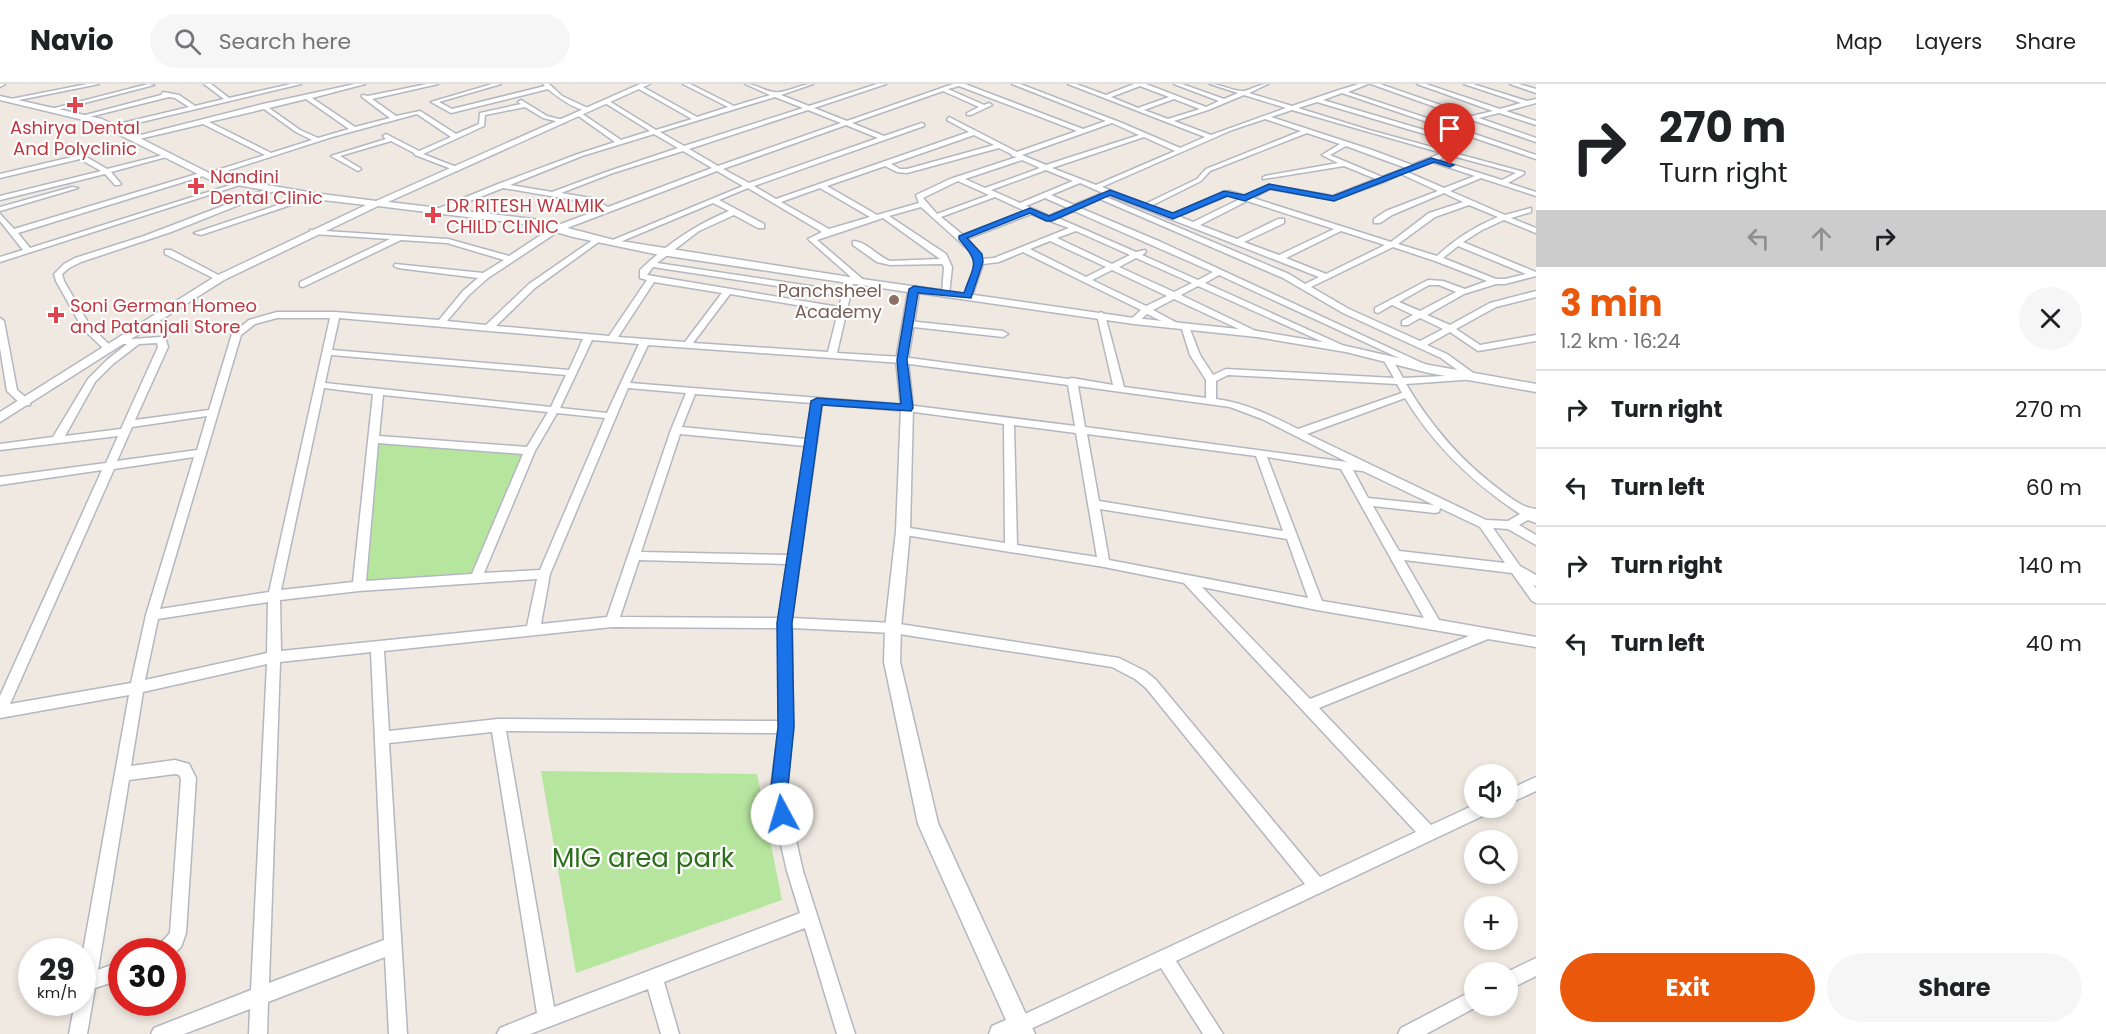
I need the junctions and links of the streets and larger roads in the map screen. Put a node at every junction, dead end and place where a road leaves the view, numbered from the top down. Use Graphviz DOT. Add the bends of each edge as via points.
graph roads {
  1 [pos="96,84"];
  2 [pos="150,84"];
  3 [pos="207,84"];
  4 [pos="270,84"];
  5 [pos="298,84"];
  6 [pos="362,84"];
  7 [pos="435,84"];
  8 [pos="498,84"];
  9 [pos="686,84"];
  10 [pos="748,84"];
  11 [pos="810,84"];
  12 [pos="883,84"];
  13 [pos="961,84"];
  14 [pos="1015,84"];
  15 [pos="1071,84"];
  16 [pos="1140,84"];
  17 [pos="1177,84"];
  18 [pos="1214,84"];
  19 [pos="1365,84"];
  20 [pos="1374,84"];
  21 [pos="1420,84"];
  22 [pos="1467,84"];
  23 [pos="1513,84"];
  24 [pos="1260,85"];
  25 [pos="547,86"];
  26 [pos="643,86"];
  27 [pos="349,87"];
  28 [pos="276,89"];
  29 [pos="944,89"];
  30 [pos="1342,89"];
  31 [pos="1536,91"];
  32 [pos="1241,93"];
  33 [pos="169,95"];
  34 [pos="775,95"];
  35 [pos="306,96"];
  36 [pos="513,96"];
  37 [pos="1174,97"];
  38 [pos="367,98"];
  39 [pos="4,99"];
  40 [pos="1314,99"];
  41 [pos="228,100"];
  42 [pos="435,100"];
  43 [pos="1004,100"];
  44 [pos="1106,100"];
  45 [pos="1224,101"];
  46 [pos="1536,101"];
  47 [pos="425,102"];
  48 [pos="607,102"];
  49 [pos="1526,103"];
  50 [pos="415,105"];
  51 [pos="526,105"];
  52 [pos="263,106"];
  53 [pos="1536,106"];
  54 [pos="405,107"];
  55 [pos="984,107"];
  56 [pos="1095,107"];
  57 [pos="194,108"];
  58 [pos="734,108"];
  59 [pos="807,108"];
  60 [pos="1288,108"];
  61 [pos="396,109"];
  62 [pos="1140,109"];
  63 [pos="1206,109"];
  64 [pos="50,110"];
  65 [pos="589,110"];
  66 [pos="1084,110"];
  67 [pos="1498,111"];
  68 [pos="386,112"];
  69 [pos="579,114"];
  70 [pos="969,114"];
  71 [pos="81,117"];
  72 [pos="1263,117"];
  73 [pos="394,118"];
  74 [pos="1472,118"];
  75 [pos="949,119"];
  76 [pos="697,120"];
  77 [pos="202,121"];
  78 [pos="564,121"];
  79 [pos="1112,121"];
  80 [pos="1168,121"];
  81 [pos="1536,123"];
  82 [pos="846,124"];
  83 [pos="922,125"];
  84 [pos="112,127"];
  85 [pos="1450,128"];
  86 [pos="353,129"];
  87 [pos="1083,131"];
  88 [pos="1307,131"];
  89 [pos="382,133"];
  90 [pos="655,133"];
  91 [pos="973,133"];
  92 [pos="1144,135"];
  93 [pos="456,136"];
  94 [pos="1210,137"];
  95 [pos="135,138"];
  96 [pos="884,138"];
  97 [pos="392,139"];
  98 [pos="317,140"];
  99 [pos="1536,140"];
  100 [pos="620,143"];
  101 [pos="1346,143"];
  102 [pos="64,146"];
  103 [pos="999,146"];
  104 [pos="683,148"];
  105 [pos="1179,150"];
  106 [pos="417,152"];
  107 [pos="1449,153"];
  108 [pos="270,155"];
  109 [pos="83,156"];
  110 [pos="167,156"];
  111 [pos="1018,156"];
  112 [pos="1536,157"];
  113 [pos="1433,160"];
  114 [pos="883,163"];
  115 [pos="1342,164"];
  116 [pos="718,168"];
  117 [pos="1045,168"];
  118 [pos="1413,168"];
  119 [pos="358,169"];
  120 [pos="457,169"];
  121 [pos="1403,173"];
  122 [pos="0,175"];
  123 [pos="204,175"];
  124 [pos="1483,175"];
  125 [pos="111,177"];
  126 [pos="1265,178"];
  127 [pos="960,179"];
  128 [pos="1384,180"];
  129 [pos="1079,181"];
  130 [pos="1504,182"];
  131 [pos="242,183"];
  132 [pos="499,185"];
  133 [pos="750,185"];
  134 [pos="820,185"];
  135 [pos="1097,188"];
  136 [pos="276,189"];
  137 [pos="986,190"];
  138 [pos="1446,192"];
  139 [pos="1110,193"];
  140 [pos="553,194"];
  141 [pos="1536,194"];
  142 [pos="996,195"];
  143 [pos="1044,195"];
  144 [pos="314,196"];
  145 [pos="1100,197"];
  146 [pos="0,198"];
  147 [pos="1245,198"];
  148 [pos="713,200"];
  149 [pos="776,201"];
  150 [pos="1470,202"];
  151 [pos="380,204"];
  152 [pos="922,204"];
  153 [pos="1020,206"];
  154 [pos="1146,206"];
  155 [pos="1074,208"];
  156 [pos="0,209"];
  157 [pos="441,210"];
  158 [pos="608,210"];
  159 [pos="1030,210"];
  160 [pos="1528,210"];
  161 [pos="734,212"];
  162 [pos="0,216"];
  163 [pos="879,216"];
  164 [pos="1173,216"];
  165 [pos="935,217"];
  166 [pos="1504,217"];
  167 [pos="1052,218"];
  168 [pos="1281,221"];
  169 [pos="1377,221"];
  170 [pos="1194,225"];
  171 [pos="761,226"];
  172 [pos="1076,228"];
  173 [pos="1341,228"];
  174 [pos="1533,228"];
  175 [pos="556,230"];
  176 [pos="13,232"];
  177 [pos="313,232"];
  178 [pos="828,232"];
  179 [pos="198,233"];
  180 [pos="400,238"];
  181 [pos="962,238"];
  182 [pos="597,239"];
  183 [pos="1052,239"];
  184 [pos="612,242"];
  185 [pos="1238,242"];
  186 [pos="1456,242"];
  187 [pos="856,243"];
  188 [pos="1158,244"];
  189 [pos="1391,245"];
  190 [pos="1025,250"];
  191 [pos="28,251"];
  192 [pos="168,252"];
  193 [pos="661,253"];
  194 [pos="1136,255"];
  195 [pos="1280,258"];
  196 [pos="510,259"];
  197 [pos="1438,259"];
  198 [pos="0,260"];
  199 [pos="946,261"];
  200 [pos="979,262"];
  201 [pos="651,264"];
  202 [pos="398,266"];
  203 [pos="1113,267"];
  204 [pos="1219,272"];
  205 [pos="1535,274"];
  206 [pos="485,276"];
  207 [pos="1325,276"];
  208 [pos="220,278"];
  209 [pos="652,279"];
  210 [pos="850,279"];
  211 [pos="1086,280"];
  212 [pos="1495,281"];
  213 [pos="862,282"];
  214 [pos="303,284"];
  215 [pos="1199,284"];
  216 [pos="1305,287"];
  217 [pos="914,289"];
  218 [pos="728,291"];
  219 [pos="1462,292"];
  220 [pos="946,293"];
  221 [pos="846,294"];
  222 [pos="1536,294"];
  223 [pos="968,296"];
  224 [pos="1174,296"];
  225 [pos="1392,302"];
  226 [pos="843,310"];
  227 [pos="1146,310"];
  228 [pos="1378,310"];
  229 [pos="335,315"];
  230 [pos="1101,315"];
  231 [pos="1419,315"];
  232 [pos="0,321"];
  233 [pos="1134,321"];
  234 [pos="441,323"];
  235 [pos="1405,323"];
  236 [pos="908,324"];
  237 [pos="1181,326"];
  238 [pos="488,328"];
  239 [pos="1451,329"];
  240 [pos="1003,334"];
  241 [pos="1257,334"];
  242 [pos="589,337"];
  243 [pos="1536,338"];
  244 [pos="612,339"];
  245 [pos="137,341"];
  246 [pos="121,342"];
  247 [pos="645,342"];
  248 [pos="687,345"];
  249 [pos="1420,345"];
  250 [pos="109,349"];
  251 [pos="1346,349"];
  252 [pos="327,352"];
  253 [pos="832,355"];
  254 [pos="1388,359"];
  255 [pos="902,360"];
  256 [pos="1430,369"];
  257 [pos="572,373"];
  258 [pos="1473,377"];
  259 [pos="1211,380"];
  260 [pos="1072,381"];
  261 [pos="1400,381"];
  262 [pos="320,385"];
  263 [pos="624,385"];
  264 [pos="1119,388"];
  265 [pos="1536,388"];
  266 [pos="378,391"];
  267 [pos="691,392"];
  268 [pos="1408,394"];
  269 [pos="817,401"];
  270 [pos="1210,401"];
  271 [pos="26,403"];
  272 [pos="907,408"];
  273 [pos="554,410"];
  274 [pos="213,412"];
  275 [pos="3,414"];
  276 [pos="611,416"];
  277 [pos="1009,421"];
  278 [pos="127,428"];
  279 [pos="676,430"];
  280 [pos="1080,430"];
  281 [pos="1298,433"];
  282 [pos="373,439"];
  283 [pos="57,440"];
  284 [pos="809,443"];
  285 [pos="0,447"];
  286 [pos="530,451"];
  287 [pos="201,453"];
  288 [pos="1260,453"];
  289 [pos="110,466"];
  290 [pos="1345,466"];
  291 [pos="1370,470"];
  292 [pos="0,481"];
  293 [pos="1365,501"];
  294 [pos="1095,504"];
  295 [pos="1435,509"];
  296 [pos="1533,515"];
  297 [pos="1484,524"];
  298 [pos="1510,525"];
  299 [pos="903,531"];
  300 [pos="1291,536"];
  301 [pos="1536,541"];
  302 [pos="1011,548"];
  303 [pos="1395,555"];
  304 [pos="633,556"];
  305 [pos="794,560"];
  306 [pos="1104,563"];
  307 [pos="1516,569"];
  308 [pos="544,574"];
  309 [pos="476,578"];
  310 [pos="1187,579"];
  311 [pos="1536,581"];
  312 [pos="359,586"];
  313 [pos="274,596"];
  314 [pos="1536,598"];
  315 [pos="1317,605"];
  316 [pos="152,615"];
  317 [pos="612,622"];
  318 [pos="785,623"];
  319 [pos="1434,624"];
  320 [pos="893,628"];
  321 [pos="533,630"];
  322 [pos="1488,633"];
  323 [pos="1536,642"];
  324 [pos="377,647"];
  325 [pos="274,657"];
  326 [pos="137,688"];
  327 [pos="1307,708"];
  328 [pos="0,712"];
  329 [pos="498,725"];
  330 [pos="786,727"];
  331 [pos="382,738"];
  332 [pos="122,774"];
  333 [pos="1536,784"];
  334 [pos="1518,792"];
  335 [pos="1464,817"];
  336 [pos="1429,834"];
  337 [pos="1317,886"];
  338 [pos="810,918"];
  339 [pos="94,938"];
  340 [pos="176,938"];
  341 [pos="393,945"];
  342 [pos="1164,958"];
  343 [pos="1536,967"];
  344 [pos="1518,976"];
  345 [pos="654,978"];
  346 [pos="260,994"];
  347 [pos="1464,1004"];
  348 [pos="81,1016"];
  349 [pos="547,1018"];
  350 [pos="1015,1031"];
  351 [pos="78,1034"];
  352 [pos="160,1034"];
  353 [pos="258,1034"];
  354 [pos="398,1034"];
  355 [pos="506,1034"];
  356 [pos="670,1034"];
  357 [pos="846,1034"];
  358 [pos="1214,1034"];
  359 [pos="1407,1034"];
  1 -- 39 [label="street"];
  2 -- 33 [label="street"];
  2 -- 64 [label="street"];
  3 -- 41 [label="street"];
  4 -- 28 [label="street"];
  5 -- 28 [label="street"];
  6 -- 27 [label="street"];
  7 -- 38 [label="street"];
  8 -- 42 [label="street"];
  9 -- 58 [label="street"];
  10 -- 34 [label="street"];
  11 -- 34 [label="street"];
  12 -- 59 [label="street"];
  13 -- 29 [label="street"];
  13 -- 43 [label="street"];
  14 -- 66 [label="street"];
  15 -- 44 [label="street"];
  16 -- 37 [label="street"];
  16 -- 44 [label="street"];
  17 -- 45 [label="street"];
  18 -- 32 [label="street"];
  19 -- 30 [label="street"];
  20 -- 74 [label="street"];
  21 -- 67 [label="street"];
  22 -- 49 [label="street"];
  23 -- 31 [label="street"];
  24 -- 32 [label="street"];
  25 -- 36 [label="street"];
  25 -- 65 [label="street" via="560,97"];
  26 -- 48 [label="street"];
  26 -- 76 [label="street"];
  27 -- 35 [label="street"];
  27 -- 38 [label="street"];
  28 -- 41 [label="street"];
  29 -- 55 [label="street"];
  29 -- 82 [label="street"];
  30 -- 40 [label="street"];
  30 -- 85 [label="street"];
  32 -- 45 [label="street"];
  32 -- 60 [label="street"];
  33 -- 57 [label="street"];
  33 -- 71 [label="street"];
  34 -- 58 [label="street"];
  34 -- 59 [label="street"];
  35 -- 52 [label="street"];
  35 -- 86 [label="street"];
  36 -- 42 [label="street" via="450,111"];
  36 -- 51 [label="street"];
  37 -- 62 [label="street"];
  37 -- 63 [label="street"];
  38 -- 68 [label="street"];
  39 -- 64 [label="street"];
  40 -- 60 [label="street"];
  40 -- 85 [label="street" via="1427,134"];
  41 -- 57 [label="street"];
  42 -- 47 [label="street"];
  43 -- 55 [label="street"];
  43 -- 87 [label="street"];
  44 -- 62 [label="street"];
  45 -- 63 [label="street"];
  46 -- 49 [label="street"];
  48 -- 65 [label="street"];
  48 -- 90 [label="street"];
  49 -- 53 [label="street"];
  49 -- 67 [label="street"];
  50 -- 54 [label="street"];
  51 -- 78 [label="street" via="545,117"];
  51 -- 93 [label="street" via="482,114 482,125"];
  52 -- 77 [label="street"];
  52 -- 98 [label="street"];
  55 -- 70 [label="street"];
  56 -- 66 [label="street"];
  57 -- 84 [label="street"];
  58 -- 76 [label="street"];
  59 -- 82 [label="street"];
  59 -- 104 [label="street"];
  60 -- 72 [label="street"];
  60 -- 107 [label="street"];
  61 -- 68 [label="street"];
  62 -- 80 [label="street"];
  63 -- 80 [label="street"];
  64 -- 71 [label="street"];
  65 -- 69 [label="street"];
  66 -- 79 [label="street"];
  67 -- 74 [label="street"];
  67 -- 81 [label="street"];
  68 -- 73 [label="street"];
  69 -- 78 [label="street"];
  69 -- 100 [label="street"];
  71 -- 84 [label="street"];
  72 -- 88 [label="street"];
  72 -- 94 [label="street"];
  73 -- 86 [label="street"];
  73 -- 93 [label="street" via="421,112"];
  74 -- 85 [label="street"];
  74 -- 99 [label="street"];
  75 -- 91 [label="street"];
  76 -- 90 [label="street"];
  77 -- 95 [label="street"];
  77 -- 108 [label="street"];
  78 -- 120 [label="street"];
  79 -- 87 [label="street"];
  79 -- 92 [label="street"];
  80 -- 94 [label="street"];
  82 -- 96 [label="street"];
  82 -- 116 [label="street"];
  83 -- 96 [label="street"];
  84 -- 95 [label="street"];
  85 -- 112 [label="street"];
  86 -- 98 [label="street"];
  87 -- 111 [label="street"];
  88 -- 101 [label="street"];
  88 -- 154 [label="street" via="1208,170 1199,180"];
  89 -- 97 [label="street"];
  90 -- 100 [label="street"];
  90 -- 104 [label="street"];
  91 -- 103 [label="street"];
  91 -- 114 [label="street"];
  92 -- 105 [label="street"];
  92 -- 117 [label="street"];
  93 -- 106 [label="street"];
  94 -- 105 [label="street"];
  95 -- 110 [label="street"];
  96 -- 133 [label="street"];
  97 -- 106 [label="street"];
  97 -- 119 [label="street" via="334,156"];
  98 -- 108 [label="street"];
  100 -- 132 [label="street"];
  101 -- 115 [label="street" via="1325,155"];
  101 -- 118 [label="street"];
  102 -- 109 [label="street"];
  103 -- 111 [label="street"];
  103 -- 114 [label="street" via="904,172"];
  104 -- 116 [label="street"];
  104 -- 140 [label="street"];
  105 -- 135 [label="street"];
  106 -- 120 [label="street"];
  107 -- 113 [label="street"];
  107 -- 130 [label="street" via="1522,173"];
  108 -- 123 [label="street"];
  109 -- 122 [label="street"];
  109 -- 125 [label="street"];
  110 -- 123 [label="street"];
  110 -- 125 [label="street"];
  111 -- 117 [label="street"];
  111 -- 127 [label="street"];
  113 -- 118 [label="street"];
  113 -- 124 [label="street"];
  114 -- 134 [label="street"];
  115 -- 126 [label="street"];
  115 -- 128 [label="street"];
  116 -- 133 [label="street"];
  116 -- 158 [label="street"];
  117 -- 129 [label="street"];
  117 -- 137 [label="street"];
  118 -- 121 [label="street"];
  120 -- 151 [label="street"];
  121 -- 128 [label="street"];
  121 -- 138 [label="street"];
  123 -- 131 [label="street"];
  123 -- 176 [label="street"];
  124 -- 130 [label="street"];
  124 -- 138 [label="street"];
  125 -- 146 [label="street"];
  125 -- 156 [label="street"];
  127 -- 137 [label="street"];
  127 -- 152 [label="street" via="920,195"];
  128 -- 147 [label="street" via="1334,198 1269,187"];
  129 -- 135 [label="street"];
  129 -- 143 [label="street"];
  130 -- 141 [label="street"];
  131 -- 136 [label="street"];
  131 -- 191 [label="street"];
  132 -- 140 [label="street"];
  132 -- 157 [label="street"];
  133 -- 148 [label="street"];
  133 -- 149 [label="street"];
  134 -- 149 [label="street"];
  134 -- 163 [label="street"];
  135 -- 139 [label="street"];
  136 -- 144 [label="street"];
  136 -- 250 [label="street" via="60,270 59,279 82,323 91,336"];
  137 -- 142 [label="street"];
  138 -- 150 [label="street"];
  138 -- 169 [label="street"];
  139 -- 145 [label="street"];
  139 -- 154 [label="street"];
  140 -- 158 [label="street" via="588,200"];
  142 -- 153 [label="street"];
  142 -- 165 [label="street"];
  143 -- 153 [label="street"];
  143 -- 155 [label="street"];
  144 -- 151 [label="street"];
  144 -- 179 [label="street"];
  145 -- 155 [label="street"];
  145 -- 216 [label="street"];
  147 -- 164 [label="street" via="1224,194"];
  147 -- 170 [label="street"];
  147 -- 173 [label="street"];
  148 -- 161 [label="street"];
  148 -- 184 [label="street"];
  149 -- 178 [label="street"];
  150 -- 166 [label="street"];
  150 -- 189 [label="street" via="1432,215"];
  151 -- 157 [label="street"];
  151 -- 177 [label="street"];
  152 -- 163 [label="street"];
  152 -- 165 [label="street"];
  153 -- 159 [label="street"];
  154 -- 164 [label="street"];
  155 -- 167 [label="street"];
  155 -- 188 [label="street"];
  157 -- 175 [label="street" via="533,222"];
  158 -- 175 [label="street"];
  159 -- 167 [label="street"];
  159 -- 181 [label="street"];
  160 -- 166 [label="street"];
  161 -- 171 [label="street"];
  161 -- 193 [label="street" via="692,231"];
  162 -- 176 [label="street"];
  163 -- 178 [label="street"];
  163 -- 199 [label="street" via="936,249"];
  164 -- 170 [label="street"];
  165 -- 181 [label="street"];
  166 -- 174 [label="street"];
  166 -- 186 [label="street" via="1477,227"];
  167 -- 172 [label="street"];
  168 -- 185 [label="street"];
  170 -- 185 [label="street"];
  172 -- 183 [label="street"];
  172 -- 194 [label="street"];
  173 -- 189 [label="street"];
  173 -- 195 [label="street"];
  175 -- 182 [label="street"];
  175 -- 196 [label="street"];
  176 -- 191 [label="street"];
  177 -- 180 [label="street"];
  177 -- 208 [label="street"];
  178 -- 213 [label="street" via="812,239"];
  180 -- 196 [label="street" via="448,241"];
  180 -- 214 [label="street"];
  181 -- 200 [label="street"];
  182 -- 184 [label="street"];
  182 -- 238 [label="street" via="532,286"];
  183 -- 190 [label="street"];
  183 -- 203 [label="street"];
  184 -- 193 [label="street"];
  185 -- 195 [label="street"];
  186 -- 197 [label="street"];
  186 -- 205 [label="street"];
  187 -- 199 [label="street" via="880,260"];
  188 -- 194 [label="street"];
  188 -- 204 [label="street"];
  189 -- 197 [label="street"];
  189 -- 207 [label="street"];
  190 -- 200 [label="street"];
  190 -- 211 [label="street"];
  191 -- 198 [label="street"];
  192 -- 208 [label="street"];
  193 -- 201 [label="street"];
  193 -- 210 [label="street"];
  194 -- 203 [label="street"];
  194 -- 215 [label="street"];
  195 -- 207 [label="street"];
  196 -- 206 [label="street"];
  197 -- 212 [label="street"];
  199 -- 220 [label="street"];
  200 -- 223 [label="street"];
  201 -- 209 [label="street" via="642,274"];
  201 -- 221 [label="street"];
  202 -- 206 [label="street"];
  203 -- 211 [label="street"];
  203 -- 224 [label="street"];
  204 -- 215 [label="street"];
  204 -- 256 [label="street"];
  205 -- 212 [label="street"];
  206 -- 234 [label="street"];
  207 -- 216 [label="street"];
  208 -- 246 [label="street"];
  209 -- 218 [label="street"];
  209 -- 244 [label="street"];
  210 -- 213 [label="street"];
  210 -- 221 [label="street"];
  211 -- 227 [label="street"];
  212 -- 219 [label="street"];
  213 -- 217 [label="street"];
  215 -- 224 [label="street"];
  215 -- 251 [label="street"];
  216 -- 249 [label="street"];
  217 -- 220 [label="street"];
  217 -- 236 [label="street"];
  218 -- 226 [label="street"];
  218 -- 248 [label="street"];
  219 -- 225 [label="street" via="1428,282"];
  219 -- 231 [label="street"];
  220 -- 223 [label="street"];
  221 -- 226 [label="street"];
  222 -- 239 [label="street" via="1493,305"];
  223 -- 230 [label="street"];
  224 -- 227 [label="street"];
  224 -- 241 [label="street"];
  225 -- 228 [label="street"];
  225 -- 231 [label="street"];
  226 -- 253 [label="street"];
  227 -- 233 [label="street"];
  227 -- 237 [label="street"];
  229 -- 234 [label="street"];
  229 -- 252 [label="street"];
  229 -- 274 [label="street" via="277,315 244,327 237,334"];
  230 -- 233 [label="street"];
  230 -- 264 [label="street"];
  231 -- 235 [label="street"];
  231 -- 239 [label="street"];
  232 -- 271 [label="street" via="12,391"];
  233 -- 237 [label="street"];
  234 -- 238 [label="street"];
  236 -- 240 [label="street"];
  236 -- 255 [label="street"];
  237 -- 241 [label="street"];
  237 -- 259 [label="street"];
  238 -- 242 [label="street"];
  239 -- 243 [label="street" via="1482,348"];
  239 -- 249 [label="street"];
  241 -- 251 [label="street"];
  242 -- 244 [label="street"];
  242 -- 257 [label="street"];
  244 -- 247 [label="street"];
  245 -- 246 [label="street"];
  245 -- 278 [label="street" via="161,340 164,347"];
  245 -- 283 [label="street" via="91,381"];
  246 -- 250 [label="street"];
  247 -- 248 [label="street"];
  247 -- 263 [label="street"];
  248 -- 253 [label="street"];
  249 -- 258 [label="street" via="1454,362"];
  250 -- 271 [label="street"];
  251 -- 254 [label="street"];
  252 -- 257 [label="street"];
  252 -- 262 [label="street"];
  253 -- 255 [label="street"];
  254 -- 256 [label="street"];
  254 -- 261 [label="street"];
  255 -- 260 [label="street"];
  255 -- 272 [label="street"];
  256 -- 258 [label="street"];
  257 -- 273 [label="street"];
  258 -- 261 [label="street"];
  258 -- 265 [label="street"];
  259 -- 261 [label="street" via="1226,372"];
  259 -- 270 [label="street"];
  260 -- 264 [label="street"];
  260 -- 280 [label="street"];
  261 -- 268 [label="street"];
  262 -- 266 [label="street"];
  262 -- 313 [label="street"];
  263 -- 267 [label="street"];
  263 -- 276 [label="street"];
  264 -- 270 [label="street"];
  266 -- 273 [label="street"];
  266 -- 282 [label="street"];
  267 -- 269 [label="street"];
  267 -- 279 [label="street"];
  268 -- 281 [label="street"];
  268 -- 296 [label="street" via="1447,450 1486,486"];
  269 -- 272 [label="street"];
  269 -- 284 [label="street"];
  270 -- 281 [label="street" via="1251,410"];
  271 -- 275 [label="street"];
  272 -- 277 [label="street"];
  272 -- 299 [label="street"];
  273 -- 276 [label="street"];
  273 -- 286 [label="street"];
  274 -- 278 [label="street"];
  274 -- 287 [label="street"];
  276 -- 308 [label="street"];
  277 -- 280 [label="street"];
  277 -- 302 [label="street"];
  278 -- 283 [label="street"];
  278 -- 289 [label="street"];
  279 -- 284 [label="street"];
  279 -- 304 [label="street"];
  280 -- 288 [label="street"];
  280 -- 294 [label="street"];
  281 -- 291 [label="street"];
  282 -- 286 [label="street"];
  282 -- 312 [label="street"];
  283 -- 285 [label="street"];
  284 -- 305 [label="street"];
  286 -- 309 [label="street"];
  287 -- 289 [label="street"];
  287 -- 316 [label="street"];
  288 -- 290 [label="street"];
  288 -- 300 [label="street"];
  289 -- 292 [label="street"];
  289 -- 328 [label="street"];
  290 -- 291 [label="street"];
  290 -- 293 [label="street"];
  291 -- 297 [label="street"];
  293 -- 295 [label="street"];
  293 -- 303 [label="street"];
  294 -- 300 [label="street"];
  294 -- 306 [label="street"];
  296 -- 298 [label="street"];
  297 -- 298 [label="street"];
  297 -- 307 [label="street"];
  298 -- 301 [label="street"];
  299 -- 302 [label="street"];
  299 -- 320 [label="street"];
  300 -- 315 [label="street"];
  302 -- 306 [label="street"];
  303 -- 307 [label="street"];
  303 -- 319 [label="street"];
  304 -- 305 [label="street"];
  304 -- 317 [label="street"];
  305 -- 318 [label="street"];
  306 -- 310 [label="street"];
  307 -- 311 [label="street"];
  307 -- 314 [label="street"];
  308 -- 309 [label="street"];
  308 -- 321 [label="street"];
  309 -- 312 [label="street"];
  310 -- 315 [label="street"];
  310 -- 327 [label="street"];
  312 -- 313 [label="street"];
  313 -- 316 [label="street"];
  313 -- 325 [label="street"];
  315 -- 319 [label="street"];
  316 -- 326 [label="street"];
  317 -- 318 [label="street"];
  317 -- 321 [label="street"];
  318 -- 320 [label="street"];
  318 -- 330 [label="street"];
  319 -- 322 [label="street"];
  320 -- 337 [label="street" via="1114,662 1140,675"];
  320 -- 350 [label="street" via="892,662 928,824"];
  321 -- 324 [label="street"];
  322 -- 323 [label="street"];
  322 -- 327 [label="street"];
  324 -- 325 [label="street"];
  324 -- 331 [label="street"];
  325 -- 326 [label="street"];
  325 -- 346 [label="street"];
  326 -- 328 [label="street"];
  326 -- 332 [label="street"];
  327 -- 336 [label="street"];
  329 -- 330 [label="street"];
  329 -- 331 [label="street"];
  329 -- 349 [label="street"];
  330 -- 338 [label="street" via="778,796"];
  331 -- 341 [label="street"];
  332 -- 339 [label="street"];
  332 -- 340 [label="street" via="175,767 184,769 189,778"];
  333 -- 334 [label="street"];
  335 -- 336 [label="street"];
  336 -- 337 [label="street"];
  337 -- 342 [label="street"];
  338 -- 345 [label="street"];
  338 -- 357 [label="street"];
  341 -- 346 [label="street"];
  341 -- 354 [label="street"];
  342 -- 350 [label="street"];
  342 -- 358 [label="street"];
  343 -- 344 [label="street"];
  345 -- 349 [label="street"];
  345 -- 356 [label="street"];
  346 -- 352 [label="street"];
  346 -- 353 [label="street"];
  347 -- 359 [label="street"];
  348 -- 351 [label="street"];
  349 -- 355 [label="street"];
}
